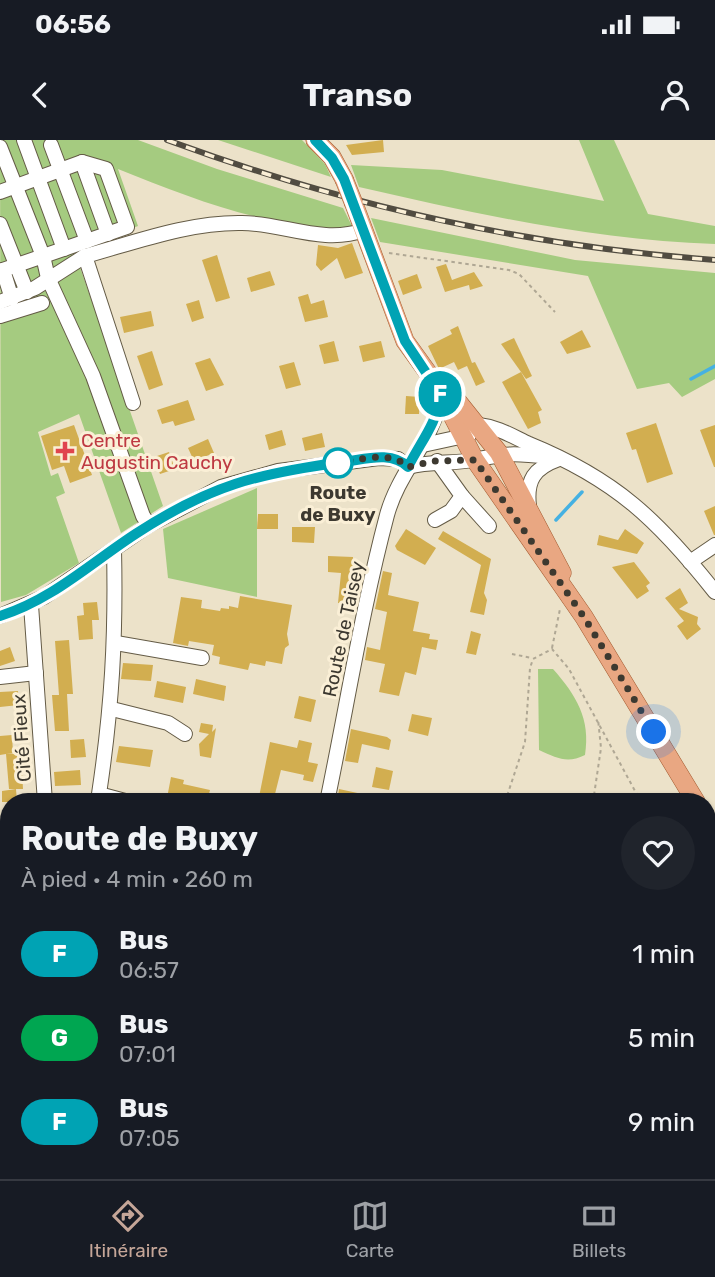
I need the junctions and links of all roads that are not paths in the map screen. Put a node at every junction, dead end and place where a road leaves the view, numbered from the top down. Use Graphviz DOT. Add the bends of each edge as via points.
graph roads {
  1 [pos="24,140"];
  2 [pos="315,140"];
  3 [pos="51,145"];
  4 [pos="0,147"];
  5 [pos="82,162"];
  6 [pos="60,168"];
  7 [pos="38,177"];
  8 [pos="16,185"];
  9 [pos="0,192"];
  10 [pos="0,224"];
  11 [pos="364,230"];
  12 [pos="108,234"];
  13 [pos="86,248"];
  14 [pos="64,249"];
  15 [pos="43,256"];
  16 [pos="6,269"];
  17 [pos="48,278"];
  18 [pos="27,292"];
  19 [pos="3,301"];
  20 [pos="42,303"];
  21 [pos="0,316"];
  22 [pos="438,389"];
  23 [pos="133,403"];
  24 [pos="479,425"];
  25 [pos="463,435"];
  26 [pos="423,445"];
  27 [pos="496,448"];
  28 [pos="560,459"];
  29 [pos="475,460"];
  30 [pos="437,461"];
  31 [pos="408,467"];
  32 [pos="461,496"];
  33 [pos="529,508"];
  34 [pos="435,520"];
  35 [pos="149,525"];
  36 [pos="489,526"];
  37 [pos="715,545"];
  38 [pos="114,549"];
  39 [pos="690,562"];
  40 [pos="715,592"];
  41 [pos="31,605"];
  42 [pos="0,616"];
  43 [pos="584,617"];
  44 [pos="116,643"];
  45 [pos="202,658"];
  46 [pos="36,673"];
  47 [pos="0,677"];
  48 [pos="112,709"];
  49 [pos="185,734"];
  50 [pos="44,793"];
  51 [pos="99,793"];
  52 [pos="329,793"];
  53 [pos="691,793"];
  1 -- 7 [label="street"];
  2 -- 11 [label="main road, bridge" via="344,179"];
  3 -- 6 [label="street"];
  4 -- 8 [label="street"];
  5 -- 6 [label="street"];
  5 -- 12 [label="street"];
  5 -- 12 [label="street" via="106,169 127,227"];
  6 -- 7 [label="street"];
  6 -- 13 [label="street"];
  7 -- 8 [label="street"];
  7 -- 14 [label="street"];
  8 -- 9 [label="street"];
  8 -- 15 [label="street"];
  10 -- 16 [label="street"];
  11 -- 13 [label="street" via="330,236 262,224 218,224"];
  11 -- 22 [label="main road" via="405,341"];
  12 -- 13 [label="street"];
  13 -- 14 [label="street"];
  13 -- 17 [label="street"];
  13 -- 23 [label="street"];
  14 -- 15 [label="street"];
  15 -- 16 [label="street"];
  15 -- 17 [label="street"];
  16 -- 18 [label="street"];
  16 -- 19 [label="street"];
  17 -- 18 [label="street"];
  17 -- 35 [label="street" via="93,376"];
  18 -- 19 [label="street"];
  20 -- 21 [label="street"];
  22 -- 24 [label="main road" via="447,388"];
  22 -- 25 [label="main road"];
  22 -- 26 [label="street, Route de Taisey" via="434,424"];
  24 -- 27 [label="main road"];
  24 -- 28 [label="street" via="495,427"];
  25 -- 26 [label="street"];
  25 -- 27 [label="street"];
  25 -- 29 [label="main road"];
  26 -- 31 [label="street, Route de Taisey"];
  27 -- 28 [label="street"];
  27 -- 29 [label="street"];
  27 -- 33 [label="main road"];
  28 -- 33 [label="street" via="531,477"];
  28 -- 39 [label="street" via="636,504"];
  29 -- 30 [label="street"];
  29 -- 43 [label="main road"];
  30 -- 31 [label="street"];
  30 -- 32 [label="street"];
  31 -- 35 [label="street" via="388,457 248,477 188,502"];
  31 -- 52 [label="street, Route de Taisey" via="388,512"];
  32 -- 34 [label="street" via="451,511"];
  32 -- 36 [label="street"];
  33 -- 43 [label="main road"];
  35 -- 38 [label="street"];
  37 -- 39 [label="street"];
  38 -- 41 [label="street"];
  38 -- 44 [label="street"];
  39 -- 40 [label="street"];
  41 -- 42 [label="street"];
  41 -- 46 [label="street, Cité Fieux"];
  43 -- 53 [label="main road"];
  44 -- 45 [label="street"];
  44 -- 48 [label="street"];
  46 -- 47 [label="street, Cité Fieux"];
  46 -- 50 [label="street, Cité Fieux"];
  48 -- 49 [label="street" via="168,723"];
  48 -- 51 [label="street"];
}
